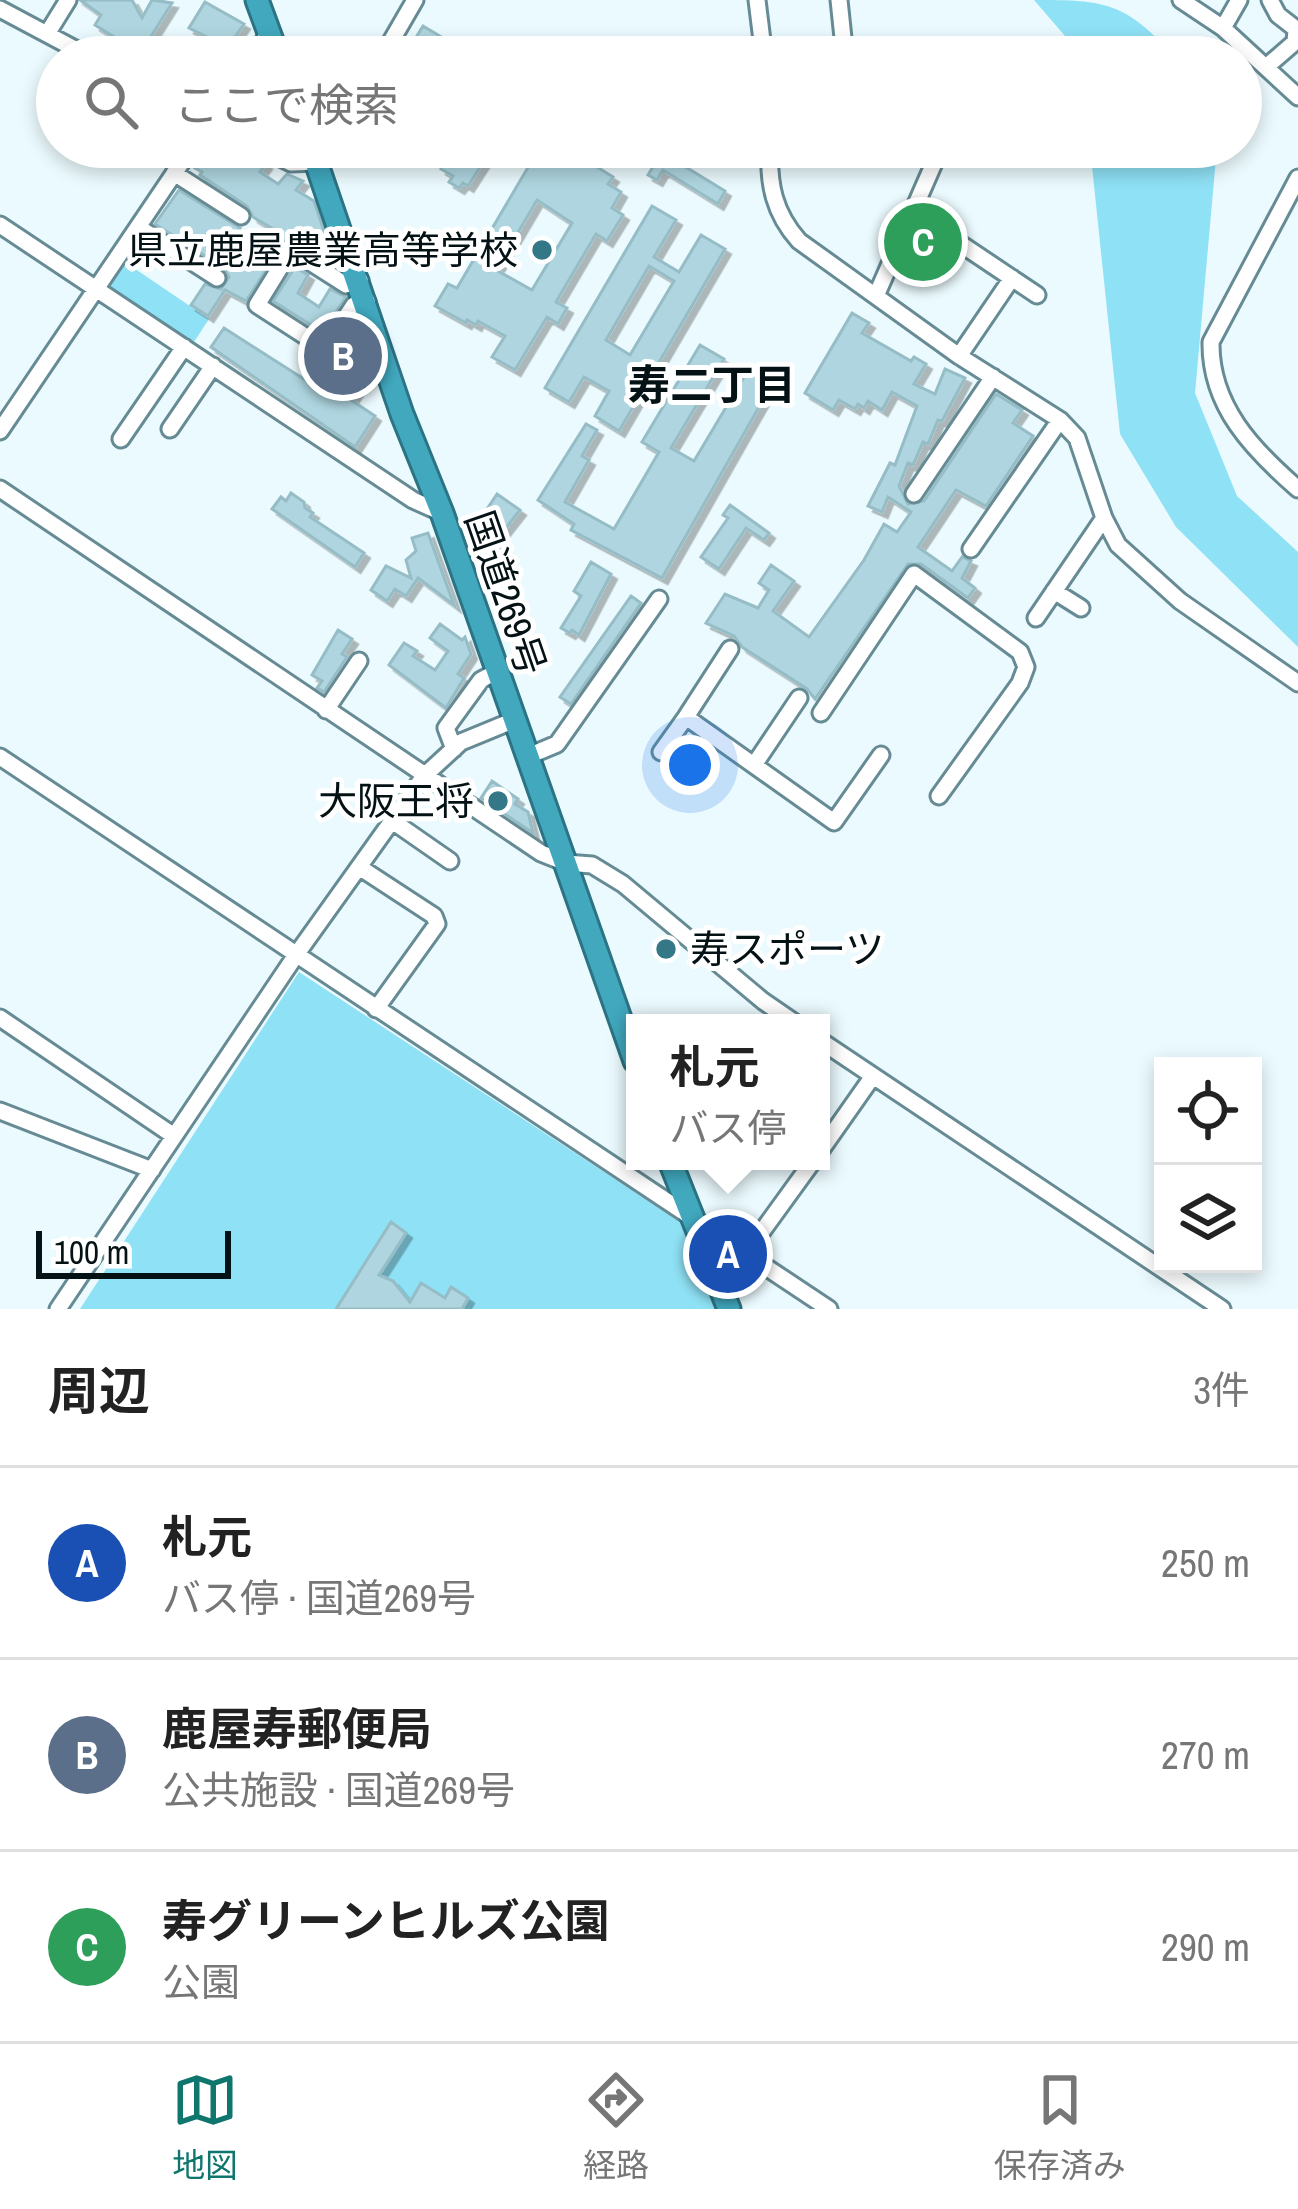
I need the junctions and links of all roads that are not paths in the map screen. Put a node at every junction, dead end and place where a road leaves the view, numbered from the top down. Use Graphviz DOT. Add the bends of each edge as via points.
graph roads {
  1 [pos="68,0"];
  2 [pos="256,0"];
  3 [pos="415,0"];
  4 [pos="757,0"];
  5 [pos="839,0"];
  6 [pos="1181,0"];
  7 [pos="1242,0"];
  8 [pos="1268,0"];
  9 [pos="11,8"];
  10 [pos="1223,28"];
  11 [pos="268,33"];
  12 [pos="47,34"];
  13 [pos="51,36"];
  14 [pos="266,36"];
  15 [pos="269,36"];
  16 [pos="394,36"];
  17 [pos="761,36"];
  18 [pos="843,36"];
  19 [pos="1232,36"];
  20 [pos="1262,63"];
  21 [pos="1266,67"];
  22 [pos="1298,97"];
  23 [pos="177,168"];
  24 [pos="323,168"];
  25 [pos="768,168"];
  26 [pos="932,168"];
  27 [pos="174,173"];
  28 [pos="1298,178"];
  29 [pos="913,212"];
  30 [pos="242,216"];
  31 [pos="0,225"];
  32 [pos="138,227"];
  33 [pos="217,278"];
  34 [pos="1012,278"];
  35 [pos="96,289"];
  36 [pos="363,291"];
  37 [pos="1037,295"];
  38 [pos="876,296"];
  39 [pos="184,347"];
  40 [pos="958,356"];
  41 [pos="213,366"];
  42 [pos="993,376"];
  43 [pos="1060,420"];
  44 [pos="170,429"];
  45 [pos="0,430"];
  46 [pos="121,439"];
  47 [pos="0,489"];
  48 [pos="1298,490"];
  49 [pos="914,494"];
  50 [pos="442,513"];
  51 [pos="1104,518"];
  52 [pos="971,549"];
  53 [pos="1054,591"];
  54 [pos="659,599"];
  55 [pos="1082,608"];
  56 [pos="1036,618"];
  57 [pos="730,649"];
  58 [pos="359,661"];
  59 [pos="496,672"];
  60 [pos="1298,682"];
  61 [pos="799,698"];
  62 [pos="326,710"];
  63 [pos="821,713"];
  64 [pos="686,717"];
  65 [pos="512,721"];
  66 [pos="454,749"];
  67 [pos="661,752"];
  68 [pos="881,755"];
  69 [pos="0,757"];
  70 [pos="526,757"];
  71 [pos="754,765"];
  72 [pos="424,776"];
  73 [pos="939,796"];
  74 [pos="391,820"];
  75 [pos="450,861"];
  76 [pos="566,863"];
  77 [pos="359,867"];
  78 [pos="296,956"];
  79 [pos="376,1009"];
  80 [pos="782,1014"];
  81 [pos="0,1018"];
  82 [pos="626,1035"];
  83 [pos="830,1046"];
  84 [pos="873,1076"];
  85 [pos="0,1111"];
  86 [pos="174,1136"];
  87 [pos="830,1137"];
  88 [pos="152,1170"];
  89 [pos="673,1170"];
  90 [pos="807,1170"];
  91 [pos="689,1216"];
  92 [pos="748,1254"];
  93 [pos="725,1299"];
  94 [pos="58,1309"];
  95 [pos="829,1309"];
  96 [pos="1222,1309"];
  1 -- 12 [label="street"];
  2 -- 11 [label="highway"];
  3 -- 16 [label="street"];
  4 -- 17 [label="street"];
  5 -- 18 [label="street"];
  6 -- 10 [label="street"];
  7 -- 8 [label="street"];
  7 -- 10 [label="street"];
  8 -- 21 [label="street" via="1296,29 1294,42"];
  9 -- 12 [label="street"];
  10 -- 19 [label="street"];
  11 -- 14 [label="street"];
  11 -- 15 [label="highway"];
  12 -- 13 [label="street"];
  20 -- 21 [label="street"];
  21 -- 22 [label="street"];
  23 -- 27 [label="street"];
  24 -- 36 [label="highway, 国道269号"];
  25 -- 38 [label="street" via="783,223"];
  26 -- 29 [label="street"];
  27 -- 30 [label="street"];
  27 -- 32 [label="street"];
  28 -- 48 [label="street" via="1211,342 1210,367 1251,448"];
  29 -- 34 [label="street"];
  29 -- 38 [label="street"];
  31 -- 35 [label="street"];
  32 -- 33 [label="street"];
  32 -- 35 [label="street"];
  34 -- 37 [label="street"];
  34 -- 40 [label="street"];
  35 -- 39 [label="street"];
  35 -- 45 [label="street"];
  36 -- 36 [label="street" via="291,250 256,305 325,349"];
  36 -- 50 [label="highway, 国道269号"];
  38 -- 40 [label="street"];
  39 -- 41 [label="street"];
  39 -- 46 [label="street"];
  40 -- 42 [label="street"];
  41 -- 44 [label="street"];
  41 -- 50 [label="street"];
  42 -- 43 [label="street"];
  42 -- 49 [label="street"];
  43 -- 51 [label="street" via="1077,438"];
  43 -- 52 [label="street"];
  47 -- 62 [label="street"];
  50 -- 59 [label="highway, 国道269号"];
  51 -- 53 [label="street"];
  51 -- 60 [label="street" via="1157,583"];
  53 -- 55 [label="street"];
  53 -- 56 [label="street"];
  54 -- 70 [label="street" via="557,744"];
  57 -- 64 [label="street"];
  58 -- 62 [label="street"];
  59 -- 65 [label="highway, 国道269号"];
  59 -- 66 [label="street" via="446,728"];
  61 -- 71 [label="street"];
  62 -- 72 [label="street"];
  63 -- 73 [label="street" via="914,574 1020,652 1026,667"];
  64 -- 67 [label="street"];
  64 -- 71 [label="street"];
  65 -- 66 [label="street"];
  65 -- 70 [label="highway, 国道269号"];
  66 -- 72 [label="street"];
  68 -- 71 [label="street" via="834,822"];
  69 -- 78 [label="street"];
  70 -- 76 [label="highway, 国道269号"];
  72 -- 74 [label="street"];
  72 -- 76 [label="street"];
  74 -- 75 [label="street"];
  74 -- 77 [label="street"];
  76 -- 80 [label="street" via="592,865 623,884"];
  76 -- 82 [label="highway, 国道269号"];
  77 -- 78 [label="street"];
  77 -- 79 [label="street" via="437,919"];
  78 -- 79 [label="street"];
  78 -- 86 [label="street"];
  79 -- 91 [label="street"];
  81 -- 86 [label="street"];
  83 -- 84 [label="street"];
  84 -- 87 [label="street"];
  84 -- 96 [label="street"];
  85 -- 88 [label="street"];
  86 -- 88 [label="street"];
  88 -- 94 [label="street"];
  89 -- 91 [label="highway"];
  90 -- 92 [label="street"];
  91 -- 92 [label="street"];
  91 -- 93 [label="highway"];
  92 -- 93 [label="street"];
  92 -- 95 [label="street"];
}
